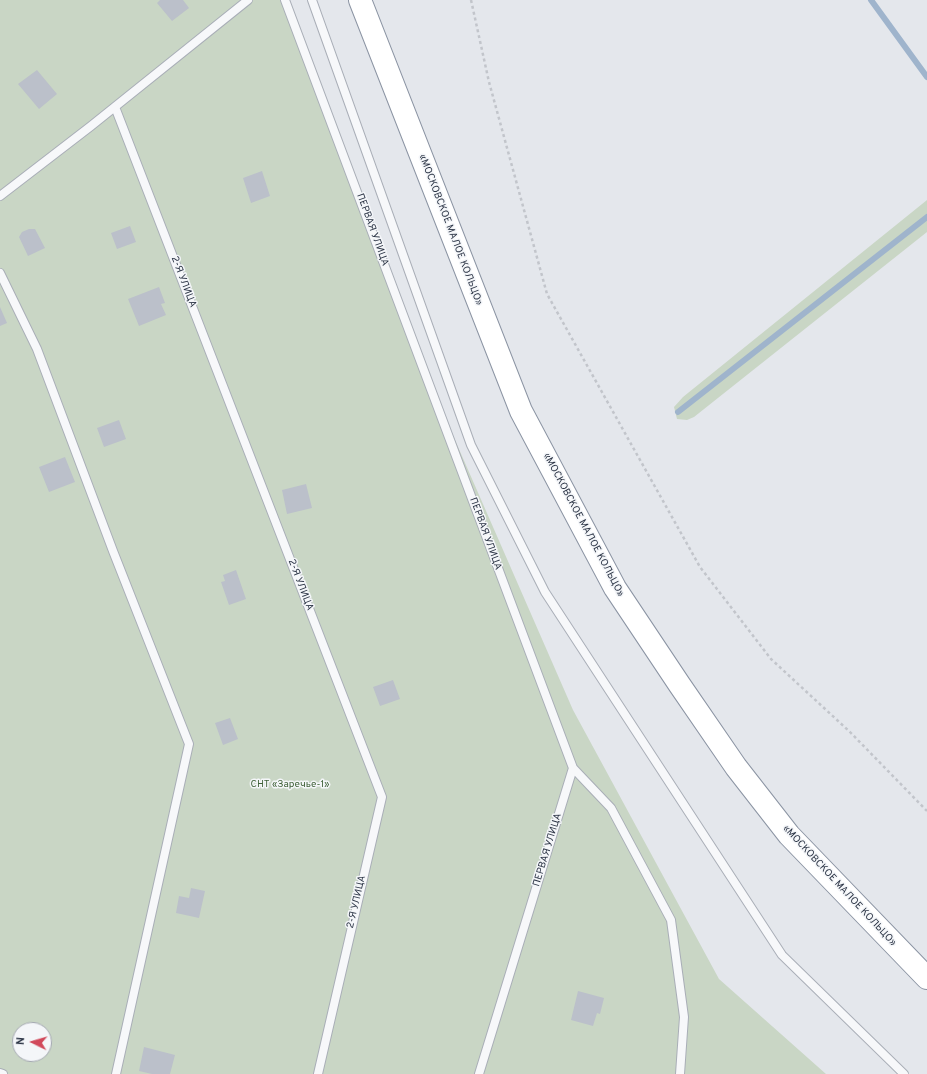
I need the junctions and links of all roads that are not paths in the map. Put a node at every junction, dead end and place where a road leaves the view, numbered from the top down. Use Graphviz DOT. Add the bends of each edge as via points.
graph roads {
  1 [pos="248,0"];
  2 [pos="286,0"];
  3 [pos="312,0"];
  4 [pos="360,0"];
  5 [pos="115,107"];
  6 [pos="0,196"];
  7 [pos="0,273"];
  8 [pos="573,768"];
  9 [pos="927,978"];
  10 [pos="116,1074"];
  11 [pos="318,1074"];
  12 [pos="478,1074"];
  13 [pos="680,1074"];
  14 [pos="904,1074"];
  1 -- 5 [label="lane"];
  2 -- 8 [label="lane, ПЕРВАЯ УЛИЦА"];
  3 -- 14 [label="lane" via="471,445 545,592 782,955"];
  4 -- 9 [label="highway, «МОСКОВСКОЕ МАЛОЕ КОЛЬЦО»" via="521,411 615,588 736,767 789,835"];
  5 -- 6 [label="lane"];
  5 -- 11 [label="lane, 2-Я УЛИЦА" via="382,797"];
  7 -- 10 [label="lane" via="37,349 189,744"];
  8 -- 12 [label="lane, ПЕРВАЯ УЛИЦА"];
  8 -- 13 [label="lane" via="611,808 671,920 684,1017"];
}
